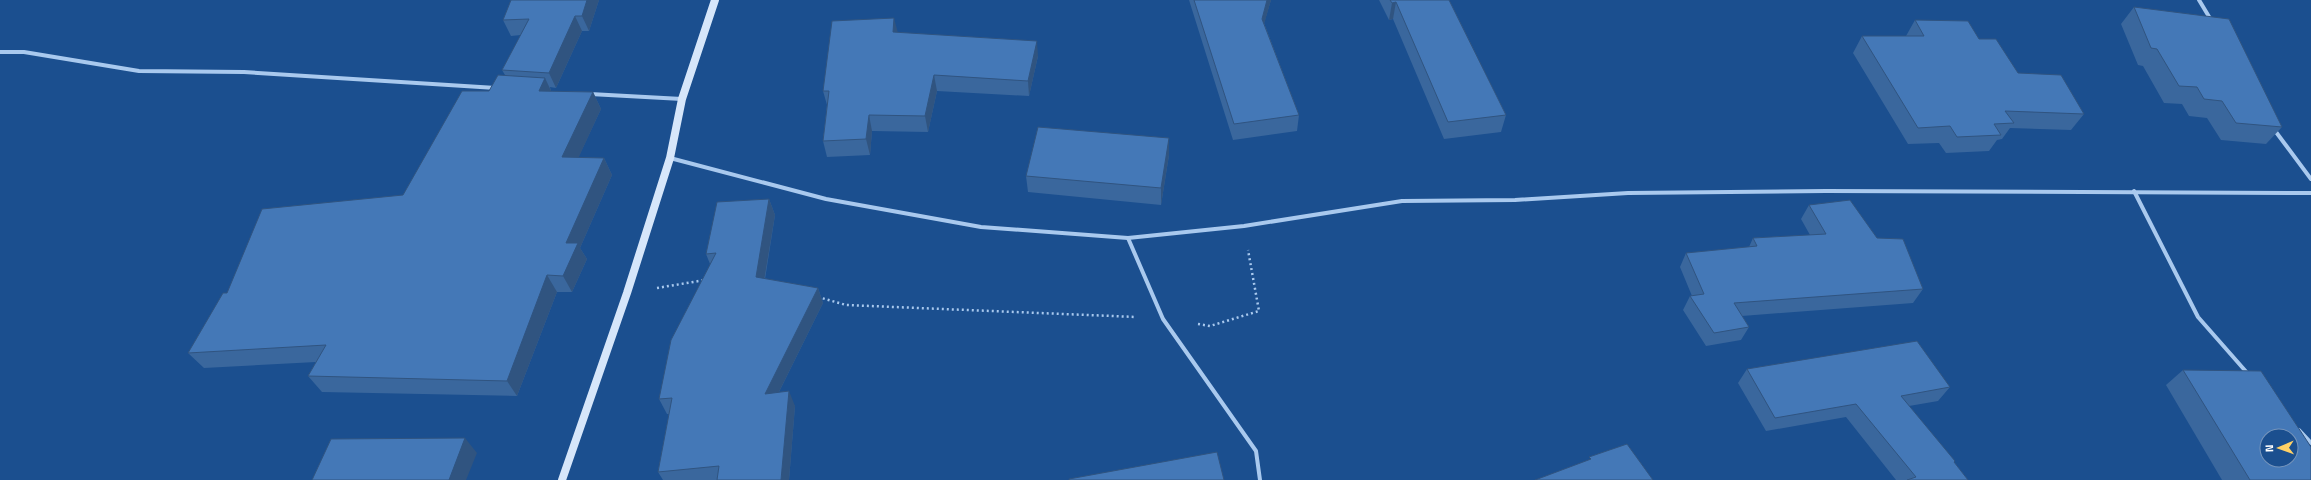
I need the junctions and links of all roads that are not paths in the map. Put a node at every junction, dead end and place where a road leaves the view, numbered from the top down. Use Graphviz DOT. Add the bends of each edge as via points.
graph roads {
  1 [pos="715,0"];
  2 [pos="2199,0"];
  3 [pos="2213,24"];
  4 [pos="0,52"];
  5 [pos="505,89"];
  6 [pos="582,93"];
  7 [pos="682,99"];
  8 [pos="2269,121"];
  9 [pos="670,158"];
  10 [pos="2311,180"];
  11 [pos="2134,191"];
  12 [pos="2311,193"];
  13 [pos="1128,238"];
  14 [pos="2255,382"];
  15 [pos="2296,427"];
  16 [pos="2311,443"];
  17 [pos="562,480"];
  18 [pos="1260,480"];
  1 -- 7 [label="main road"];
  2 -- 3 [label="street"];
  4 -- 5 [label="street" via="24,52 139,71 244,72"];
  6 -- 7 [label="street"];
  7 -- 9 [label="main road"];
  8 -- 10 [label="street"];
  9 -- 13 [label="street" via="826,199 965,224"];
  9 -- 17 [label="main road" via="627,293"];
  11 -- 12 [label="street"];
  11 -- 13 [label="street" via="1628,193 1515,200 1402,201 1244,226"];
  11 -- 14 [label="street" via="2198,318"];
  13 -- 18 [label="street" via="1163,318 1256,451"];
  15 -- 16 [label="street"];
}
